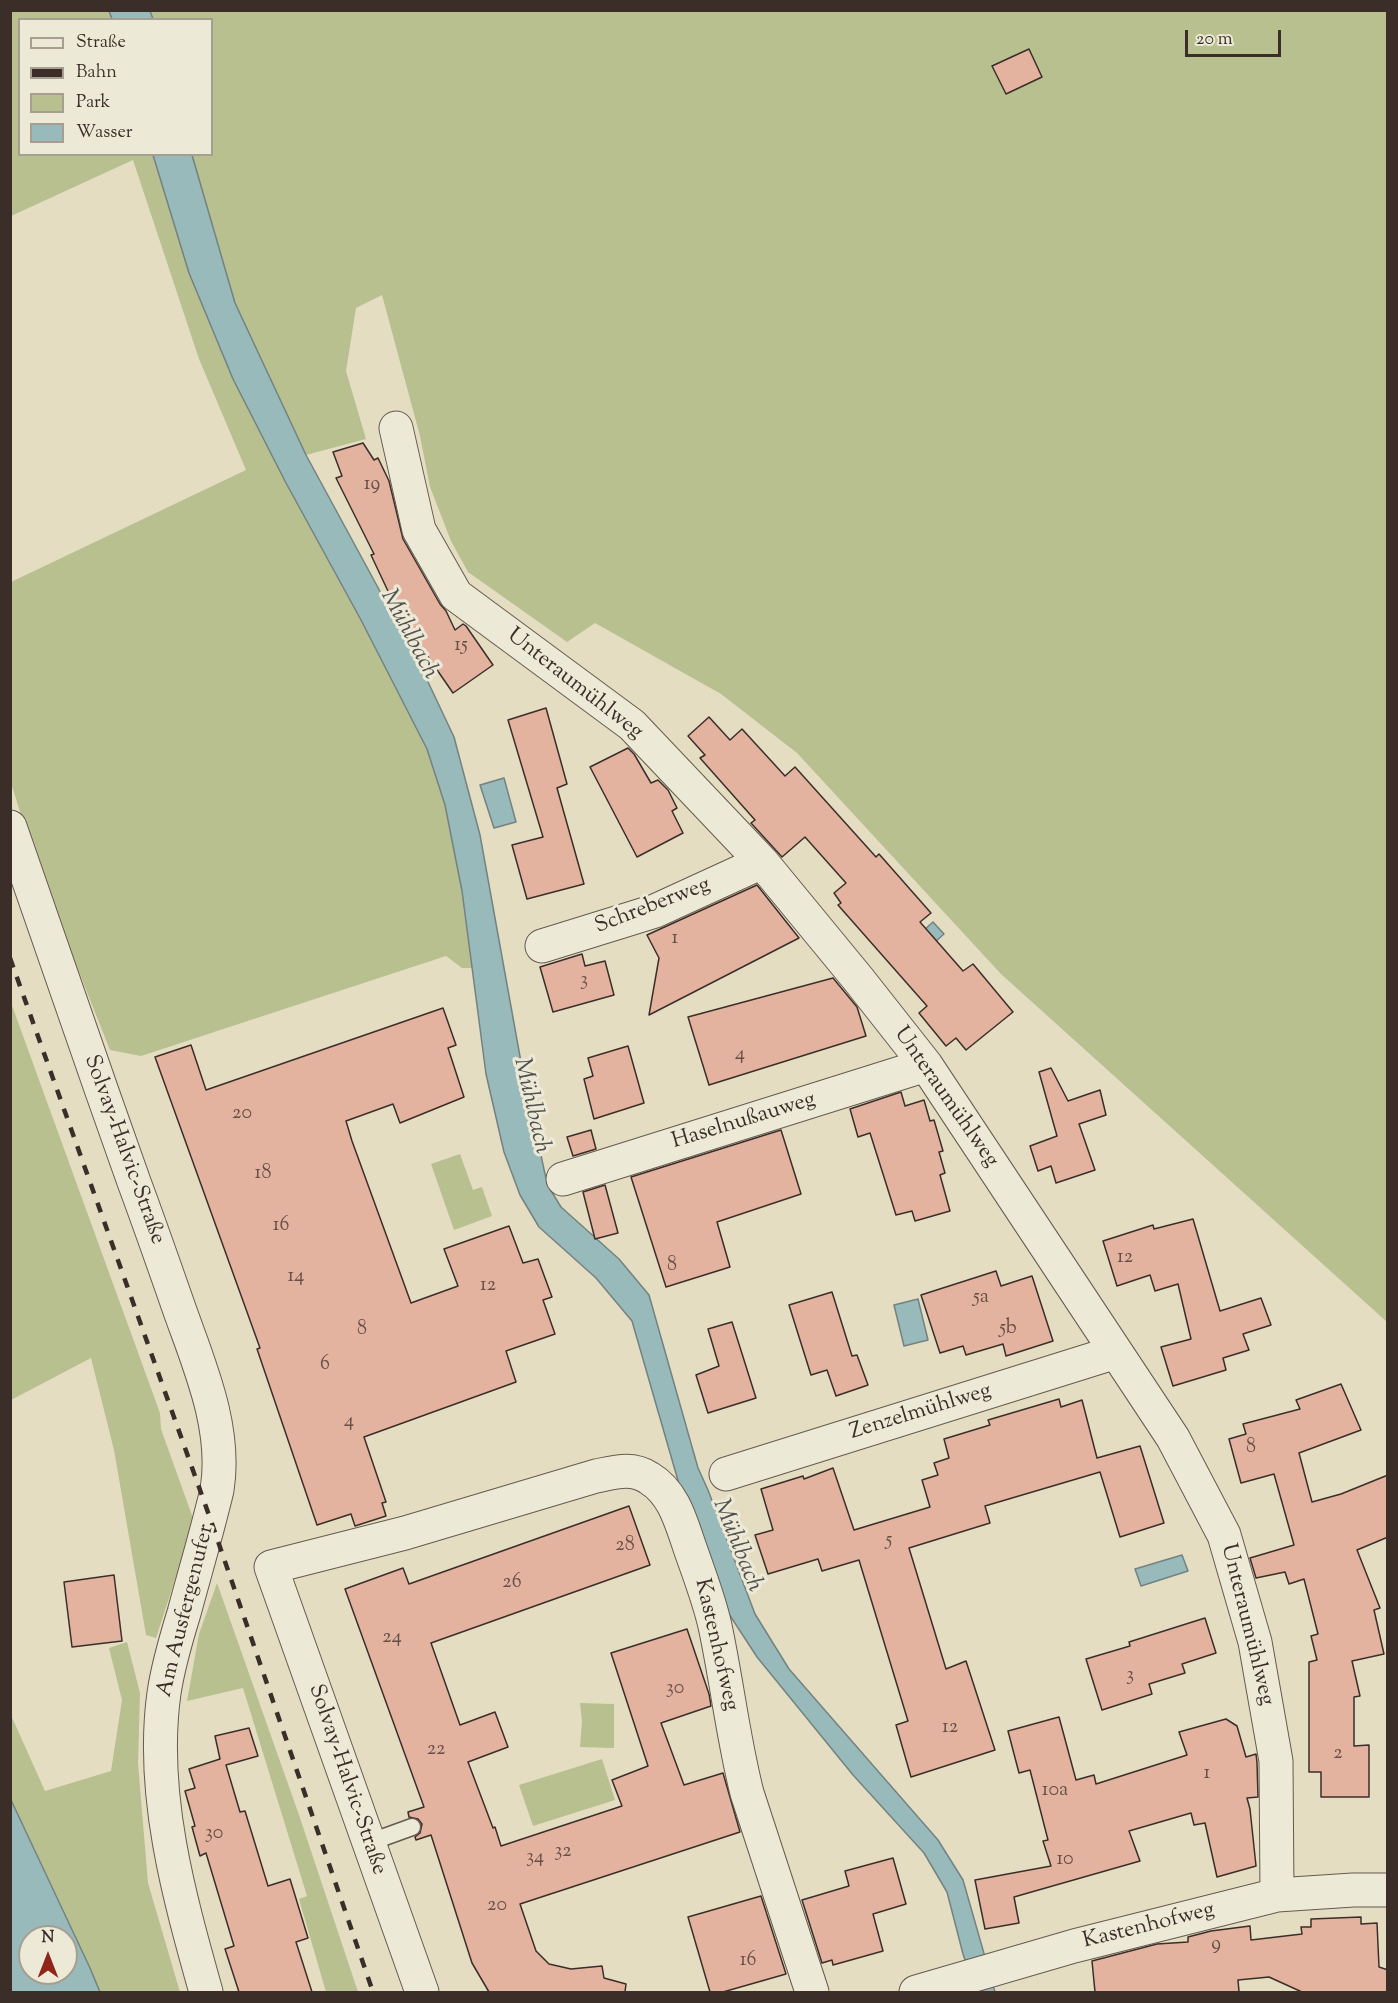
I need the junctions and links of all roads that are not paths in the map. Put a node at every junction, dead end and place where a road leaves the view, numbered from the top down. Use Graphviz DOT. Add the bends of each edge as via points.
graph roads {
  1 [pos="396,428"];
  2 [pos="10,827"];
  3 [pos="762,862"];
  4 [pos="542,946"];
  5 [pos="926,1065"];
  6 [pos="563,1179"];
  7 [pos="1116,1352"];
  8 [pos="726,1474"];
  9 [pos="219,1476"];
  10 [pos="271,1567"];
  11 [pos="412,1827"];
  12 [pos="368,1843"];
  13 [pos="1388,1890"];
  14 [pos="1278,1895"];
  15 [pos="994,1977"];
  16 [pos="206,1992"];
  17 [pos="422,1992"];
  18 [pos="812,1992"];
  19 [pos="916,1992"];
  1 -- 3 [label="street, Unteraumühlweg" via="419,530 456,595 632,725"];
  2 -- 9 [label="street, Solvay-Halvic-Straße" via="195,1354 214,1416"];
  3 -- 4 [label="street, Schreberweg" via="655,911"];
  3 -- 5 [label="street, Unteraumühlweg"];
  5 -- 6 [label="street, Haselnußauweg"];
  5 -- 7 [label="street, Unteraumühlweg"];
  7 -- 8 [label="street, Zenzelmühlweg"];
  7 -- 14 [label="street, Unteraumühlweg" via="1173,1438 1224,1535 1255,1642 1276,1761"];
  9 -- 16 [label="street, Am Ausfergenufer" via="175,1642 164,1692 161,1739 164,1810 186,1922"];
  10 -- 12 [label="street, Solvay-Halvic-Straße"];
  10 -- 18 [label="street, Kastenhofweg" via="405,1533 597,1476 629,1470 651,1479 668,1494 678,1514 708,1600 747,1793"];
  11 -- 12 [label="lane"];
  12 -- 17 [label="street, Solvay-Halvic-Straße"];
  13 -- 14 [label="street, Kastenhofweg"];
  14 -- 15 [label="street, Kastenhofweg" via="1074,1946"];
  15 -- 19 [label="street, Kastenhofweg"];
}
